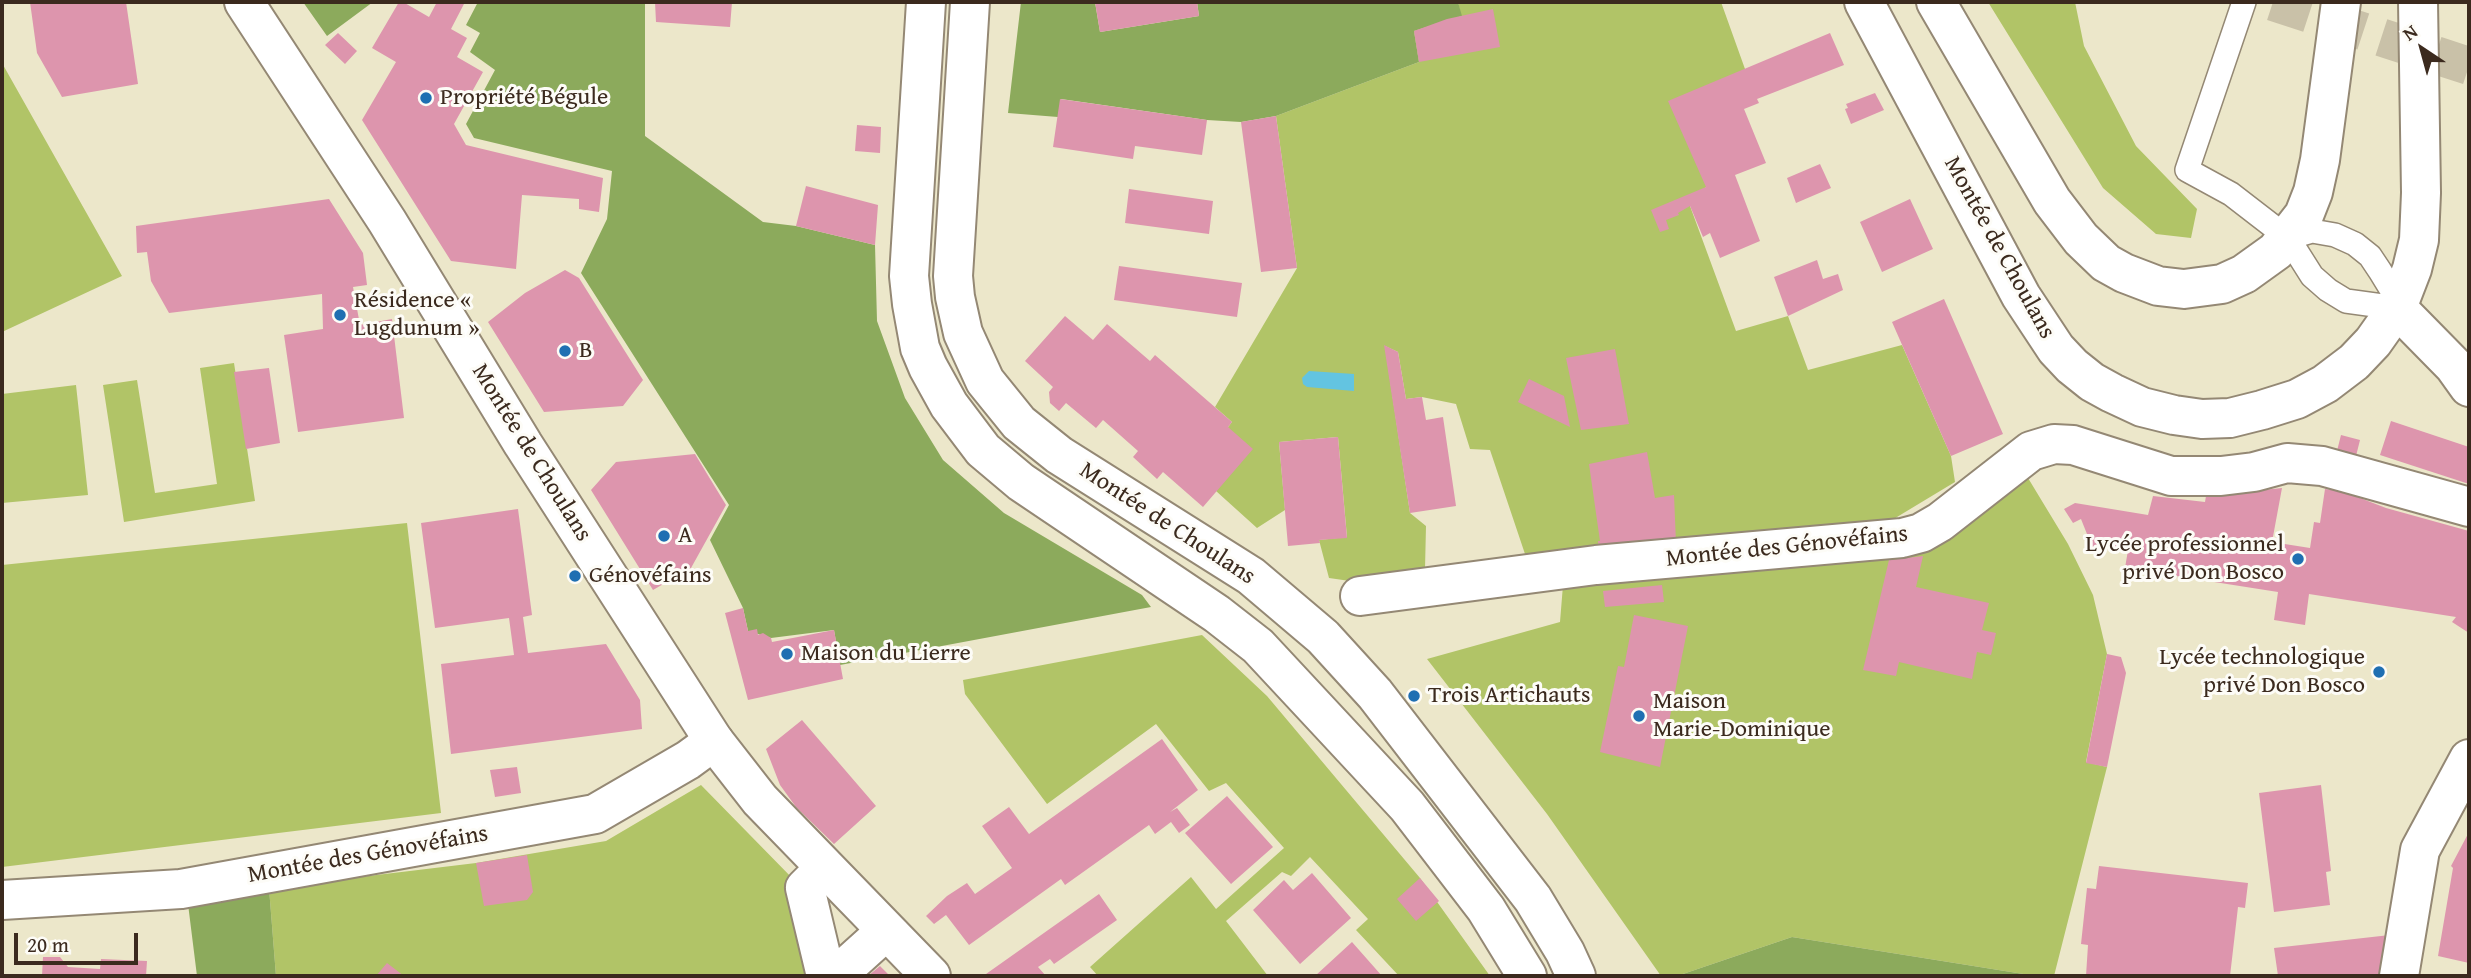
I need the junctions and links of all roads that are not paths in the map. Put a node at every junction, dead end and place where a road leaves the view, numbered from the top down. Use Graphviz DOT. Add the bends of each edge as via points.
graph roads {
  1 [pos="244,2"];
  2 [pos="926,2"];
  3 [pos="970,2"];
  4 [pos="1864,2"];
  5 [pos="1937,2"];
  6 [pos="2244,2"];
  7 [pos="2341,2"];
  8 [pos="2418,2"];
  9 [pos="2288,238"];
  10 [pos="2397,307"];
  11 [pos="2469,387"];
  12 [pos="2469,508"];
  13 [pos="1360,596"];
  14 [pos="714,741"];
  15 [pos="2469,759"];
  16 [pos="825,868"];
  17 [pos="2,900"];
  18 [pos="887,931"];
  19 [pos="826,976"];
  20 [pos="836,976"];
  21 [pos="931,976"];
  22 [pos="1527,976"];
  23 [pos="1576,976"];
  24 [pos="2399,976"];
  1 -- 14 [label="main road, Montée de Choulans"];
  2 -- 22 [label="main road, Montée de Choulans" via="909,276 920,348 949,405 983,450 1021,482 1258,646 1407,806 1486,909"];
  3 -- 23 [label="main road, Montée de Choulans" via="953,276 963,333 985,381 1019,423 1059,455 1251,576 1323,637 1375,694 1533,899"];
  4 -- 10 [label="main road, Montée de Choulans" via="2021,296 2056,349 2092,382 2142,407 2203,419 2230,418 2297,399 2325,384 2373,342"];
  5 -- 9 [label="main road" via="2052,201 2106,263 2158,286 2197,289 2244,274"];
  6 -- 9 [label="lane" via="2188,170 2231,194"];
  7 -- 9 [label="main road" via="2315,181 2304,215"];
  8 -- 10 [label="main road, Montée de Choulans" via="2419,240"];
  9 -- 10 [label="lane" via="2312,276 2346,301"];
  9 -- 10 [label="lane" via="2312,231 2335,234 2355,244 2380,271"];
  10 -- 11 [label="main road"];
  12 -- 13 [label="main road, Montée des Génovéfains" via="2322,466 2287,463 2221,476 2171,477 2073,445 2054,444 2031,451 1940,522 1902,538 1596,565"];
  14 -- 16 [label="main road, Montée de Choulans" via="760,800"];
  14 -- 17 [label="main road, Montée des Génovéfains" via="595,814 181,889"];
  15 -- 24 [label="main road" via="2420,850"];
  16 -- 18 [label="main road, Montée de Choulans"];
  16 -- 19 [label="main road" via="805,888"];
  18 -- 20 [label="main road"];
  18 -- 21 [label="main road, Montée de Choulans"];
}
